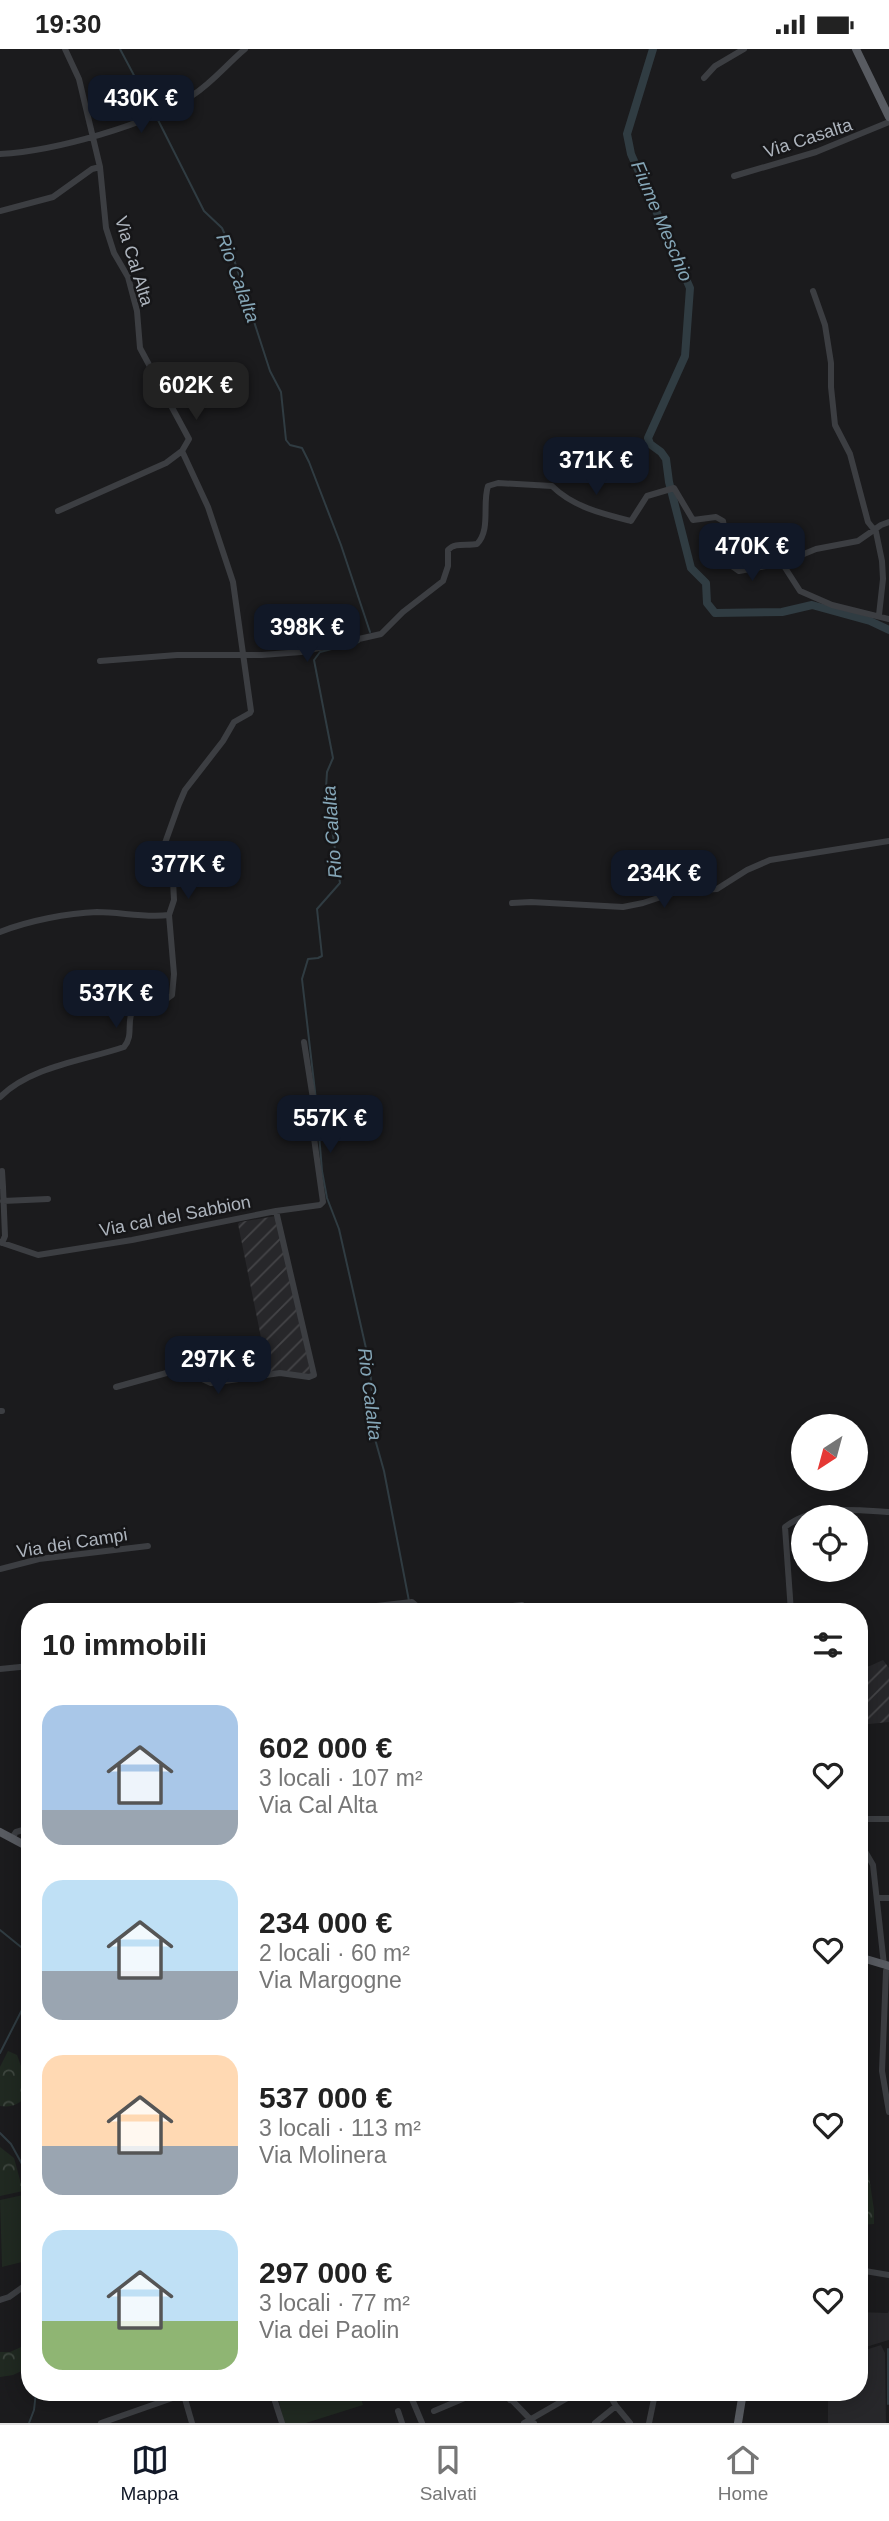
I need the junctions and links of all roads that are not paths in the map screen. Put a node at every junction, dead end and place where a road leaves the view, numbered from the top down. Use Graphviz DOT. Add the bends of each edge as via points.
graph roads {
  1 [pos="65,49"];
  2 [pos="744,49"];
  3 [pos="856,49"];
  4 [pos="243,51"];
  5 [pos="704,78"];
  6 [pos="889,117"];
  7 [pos="889,123"];
  8 [pos="92,135"];
  9 [pos="0,154"];
  10 [pos="100,167"];
  11 [pos="734,176"];
  12 [pos="0,212"];
  13 [pos="813,291"];
  14 [pos="197,436"];
  15 [pos="189,439"];
  16 [pos="182,451"];
  17 [pos="58,511"];
  18 [pos="889,522"];
  19 [pos="875,530"];
  20 [pos="782,563"];
  21 [pos="878,615"];
  22 [pos="889,619"];
  23 [pos="243,654"];
  24 [pos="100,661"];
  25 [pos="889,841"];
  26 [pos="512,904"];
  27 [pos="169,915"];
  28 [pos="0,932"];
  29 [pos="304,1042"];
  30 [pos="0,1097"];
  31 [pos="2,1171"];
  32 [pos="1,1187"];
  33 [pos="48,1199"];
  34 [pos="3,1201"];
  35 [pos="276,1211"];
  36 [pos="1,1243"];
  37 [pos="116,1387"];
  38 [pos="889,1512"];
  39 [pos="148,1546"];
  40 [pos="0,1569"];
  41 [pos="790,1603"];
  42 [pos="21,1667"];
  43 [pos="0,1669"];
  44 [pos="868,1819"];
  45 [pos="889,1819"];
  46 [pos="868,1853"];
  47 [pos="878,1898"];
  48 [pos="889,1898"];
  49 [pos="868,1960"];
  50 [pos="886,1967"];
  51 [pos="887,2023"];
  52 [pos="889,2112"];
  53 [pos="868,2272"];
  54 [pos="887,2277"];
  55 [pos="21,2289"];
  56 [pos="0,2300"];
  57 [pos="161,2401"];
  58 [pos="185,2401"];
  59 [pos="275,2401"];
  60 [pos="413,2401"];
  61 [pos="458,2401"];
  62 [pos="511,2401"];
  63 [pos="563,2401"];
  64 [pos="612,2401"];
  65 [pos="654,2401"];
  66 [pos="742,2401"];
  67 [pos="615,2406"];
  68 [pos="398,2411"];
  69 [pos="434,2411"];
  70 [pos="529,2422"];
  71 [pos="101,2423"];
  72 [pos="192,2423"];
  73 [pos="282,2423"];
  74 [pos="402,2423"];
  75 [pos="422,2423"];
  76 [pos="595,2423"];
  77 [pos="630,2423"];
  78 [pos="649,2423"];
  79 [pos="738,2423"];
  1 -- 8 [label="street, Via Cal Alta" via="79,79"];
  2 -- 5 [label="street"];
  3 -- 6 [label="main road"];
  4 -- 8 [label="street" via="209,84 177,104 145,120"];
  7 -- 11 [label="street, Via Casalta" via="816,152"];
  8 -- 9 [label="street"];
  8 -- 10 [label="street, Via Cal Alta"];
  10 -- 12 [label="street" via="48,200"];
  10 -- 15 [label="street, Via Cal Alta" via="106,228 128,277 140,348"];
  13 -- 19 [label="street" via="825,325 835,425 850,454 868,522"];
  14 -- 15 [label="street"];
  15 -- 16 [label="street"];
  16 -- 17 [label="street" via="166,463"];
  16 -- 23 [label="street" via="222,545 233,582"];
  18 -- 19 [label="street"];
  19 -- 20 [label="street" via="859,541 816,549"];
  19 -- 21 [label="street" via="883,567"];
  20 -- 21 [label="street" via="800,591 831,605"];
  20 -- 23 [label="street" via="735,570 723,521 716,517 693,520 669,489 647,496 631,521 566,499 552,486 498,483 488,486 484,496 481,540 450,547 443,581 381,634 300,652"];
  21 -- 22 [label="street"];
  23 -- 24 [label="street"];
  23 -- 27 [label="street" via="250,713 234,722 185,790 165,843 173,880"];
  25 -- 26 [label="street" via="770,860 717,889 679,891 623,907"];
  27 -- 28 [label="street" via="95,912"];
  27 -- 30 [label="street" via="172,995 133,1009 124,1047 34,1076"];
  29 -- 35 [label="street" via="323,1202"];
  31 -- 32 [label="street"];
  32 -- 34 [label="street"];
  33 -- 34 [label="street"];
  34 -- 36 [label="street" via="5,1236"];
  35 -- 36 [label="street, Via cal del Sabbion" via="38,1255"];
  35 -- 37 [label="street, Via cal del Sabbion" via="314,1375 280,1373 211,1383 181,1369"];
  38 -- 41 [label="street" via="821,1511 785,1527"];
  39 -- 40 [label="street, Via dei Campi" via="39,1559"];
  42 -- 43 [label="street"];
  44 -- 45 [label="street"];
  46 -- 47 [label="street"];
  47 -- 48 [label="street"];
  47 -- 50 [label="street"];
  49 -- 50 [label="main road"];
  50 -- 51 [label="street"];
  51 -- 52 [label="street" via="882,2071"];
  53 -- 54 [label="street"];
  55 -- 56 [label="street"];
  57 -- 71 [label="street"];
  58 -- 72 [label="street"];
  59 -- 73 [label="street"];
  60 -- 75 [label="street"];
  61 -- 69 [label="street"];
  62 -- 70 [label="street"];
  63 -- 70 [label="street"];
  64 -- 67 [label="street"];
  65 -- 78 [label="street"];
  66 -- 79 [label="main road"];
  67 -- 76 [label="street"];
  67 -- 77 [label="street"];
  68 -- 74 [label="street"];
}
